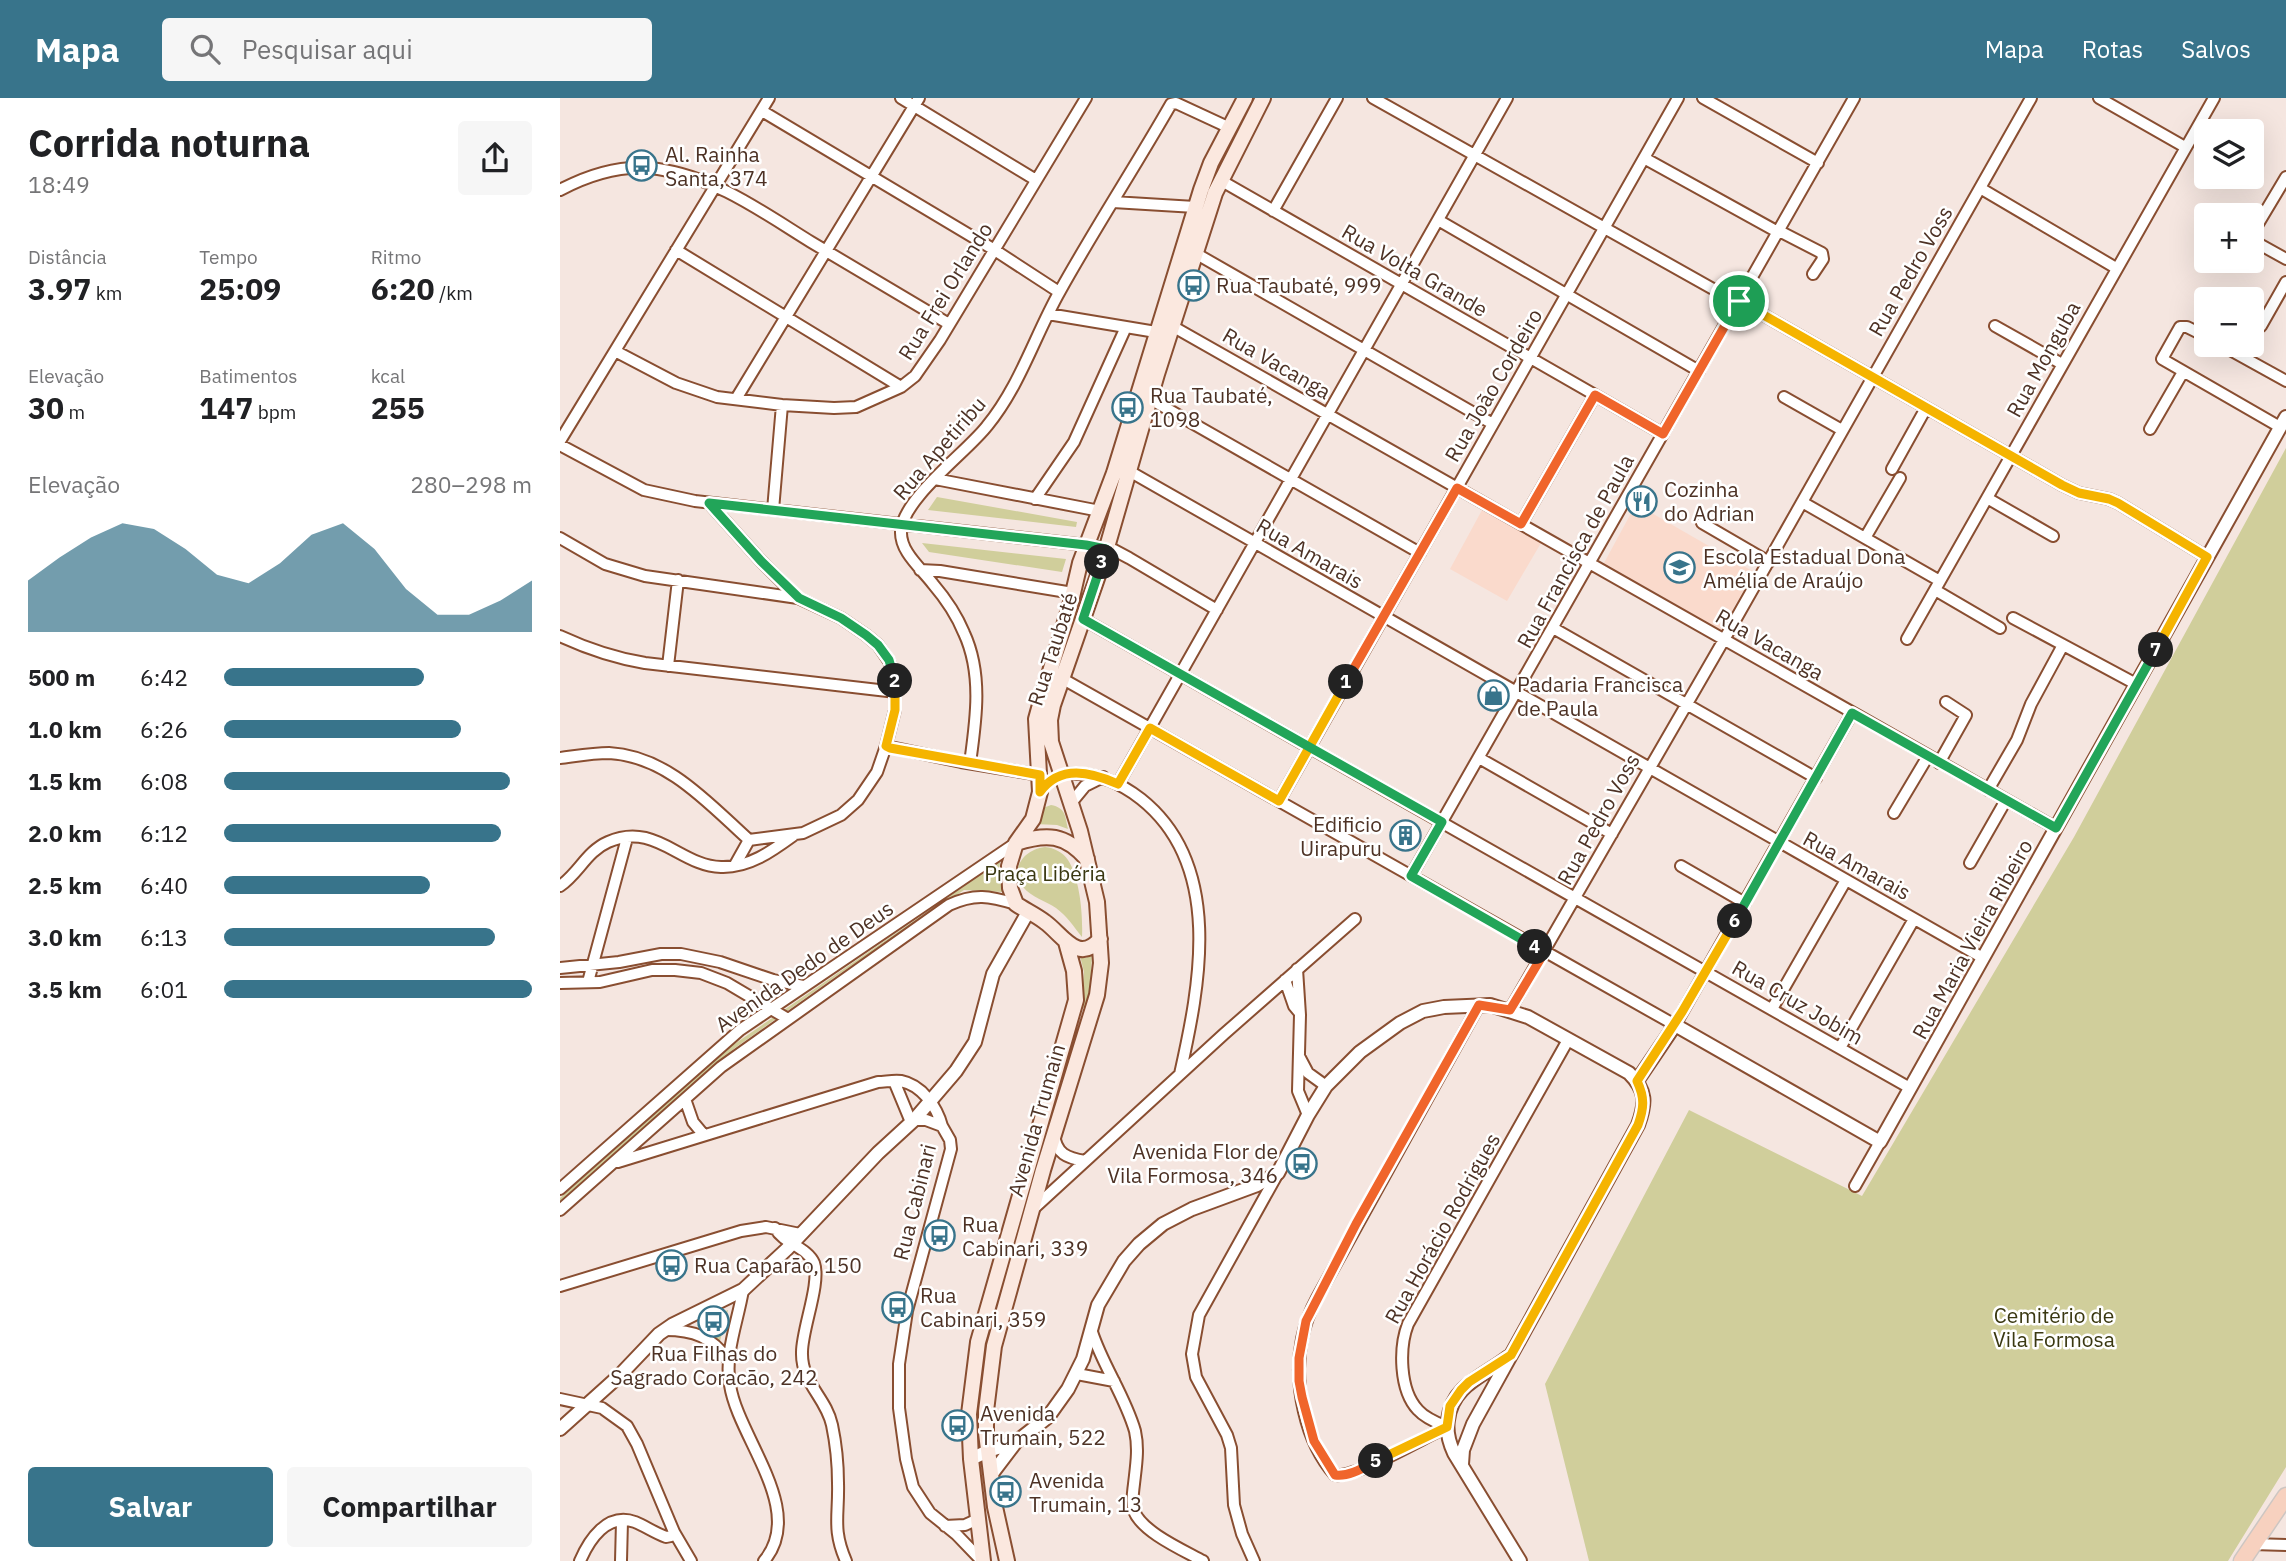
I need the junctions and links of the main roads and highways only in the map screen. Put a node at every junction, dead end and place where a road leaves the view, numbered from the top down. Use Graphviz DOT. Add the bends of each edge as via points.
graph roads {
  1 [pos="1245,98"];
  2 [pos="1263,98"];
  3 [pos="1062,774"];
  4 [pos="1040,792"];
  5 [pos="1016,843"];
  6 [pos="1087,859"];
  7 [pos="1100,939"];
  8 [pos="1066,942"];
  9 [pos="1024,1209"];
  10 [pos="2286,1496"];
  11 [pos="1006,1554"];
  12 [pos="982,1561"];
  13 [pos="1023,1561"];
  14 [pos="2242,1561"];
  1 -- 4 [label="main road, Rua Taubaté" via="1211,163 1195,207 1114,473 1086,545 1036,719"];
  2 -- 3 [label="main road, Rua Taubaté" via="1220,180 1053,705 1051,743"];
  3 -- 4 [label="main road"];
  3 -- 6 [label="main road, Rua Taubaté"];
  4 -- 5 [label="main road, Rua Taubaté" via="1033,819"];
  5 -- 6 [label="main road" via="1047,836 1065,840"];
  5 -- 8 [label="main road" via="1009,866 1010,888 1022,908"];
  6 -- 7 [label="main road"];
  7 -- 8 [label="main road" via="1083,949"];
  7 -- 9 [label="main road, Avenida Trumain" via="1097,995 1054,1133"];
  8 -- 9 [label="main road, Avenida Trumain" via="1076,1000"];
  9 -- 11 [label="main road, Avenida Trumain" via="994,1346 986,1411 995,1507"];
  9 -- 12 [label="main road, Avenida Trumain" via="978,1342 969,1413"];
  10 -- 14 [label="main road"];
  11 -- 13 [label="main road"];
}
